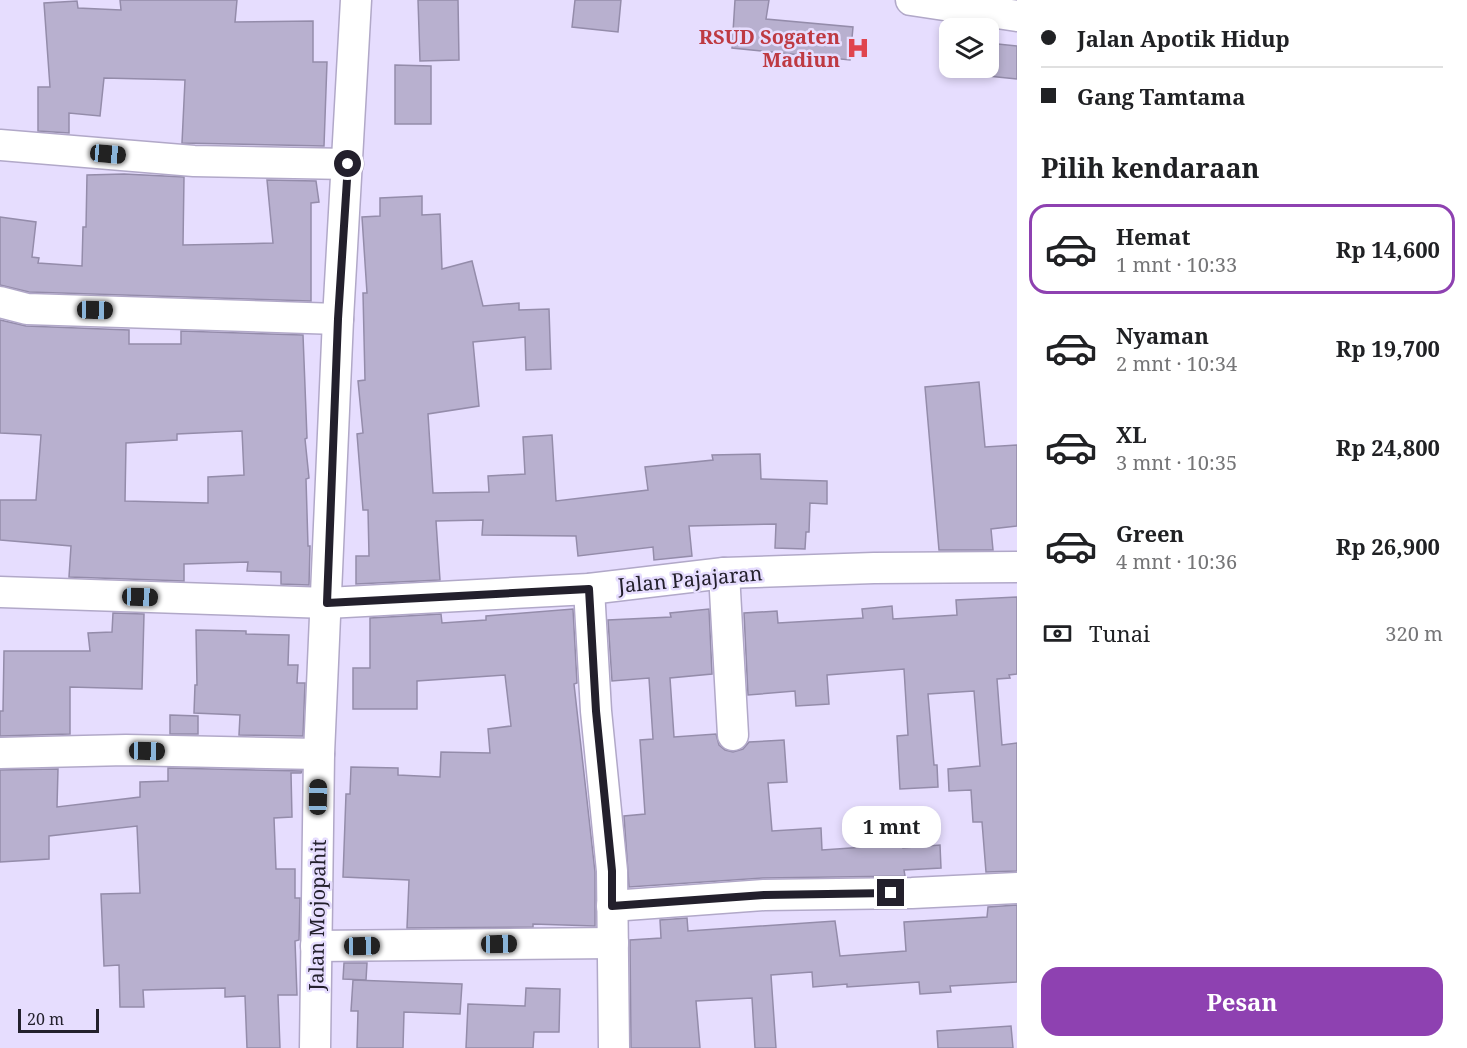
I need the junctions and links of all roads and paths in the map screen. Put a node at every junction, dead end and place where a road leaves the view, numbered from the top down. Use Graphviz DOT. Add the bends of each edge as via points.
graph roads {
  1 [pos="356,0"];
  2 [pos="911,0"];
  3 [pos="1017,16"];
  4 [pos="0,145"];
  5 [pos="348,164"];
  6 [pos="0,302"];
  7 [pos="338,319"];
  8 [pos="1017,567"];
  9 [pos="724,573"];
  10 [pos="589,589"];
  11 [pos="0,592"];
  12 [pos="327,603"];
  13 [pos="734,735"];
  14 [pos="0,753"];
  15 [pos="319,754"];
  16 [pos="1017,888"];
  17 [pos="612,906"];
  18 [pos="613,943"];
  19 [pos="316,946"];
  20 [pos="315,1048"];
  21 [pos="614,1048"];
  1 -- 5 [label="street, Jalan Mojopahit"];
  2 -- 3 [label="street"];
  4 -- 5 [label="street" via="194,162"];
  5 -- 7 [label="street, Jalan Mojopahit"];
  6 -- 7 [label="street" via="27,309"];
  7 -- 12 [label="street, Jalan Mojopahit"];
  8 -- 9 [label="street, Jalan Pajajaran"];
  9 -- 10 [label="street, Jalan Pajajaran"];
  9 -- 13 [label="street"];
  10 -- 12 [label="street, Jalan Pajajaran"];
  10 -- 17 [label="street"];
  11 -- 12 [label="street, Jalan Pajajaran"];
  12 -- 15 [label="street, Jalan Mojopahit"];
  14 -- 15 [label="street" via="126,750"];
  15 -- 19 [label="street, Jalan Mojopahit"];
  16 -- 17 [label="street" via="764,895"];
  17 -- 18 [label="street"];
  18 -- 19 [label="street"];
  18 -- 21 [label="street"];
  19 -- 20 [label="street, Jalan Mojopahit"];
}
